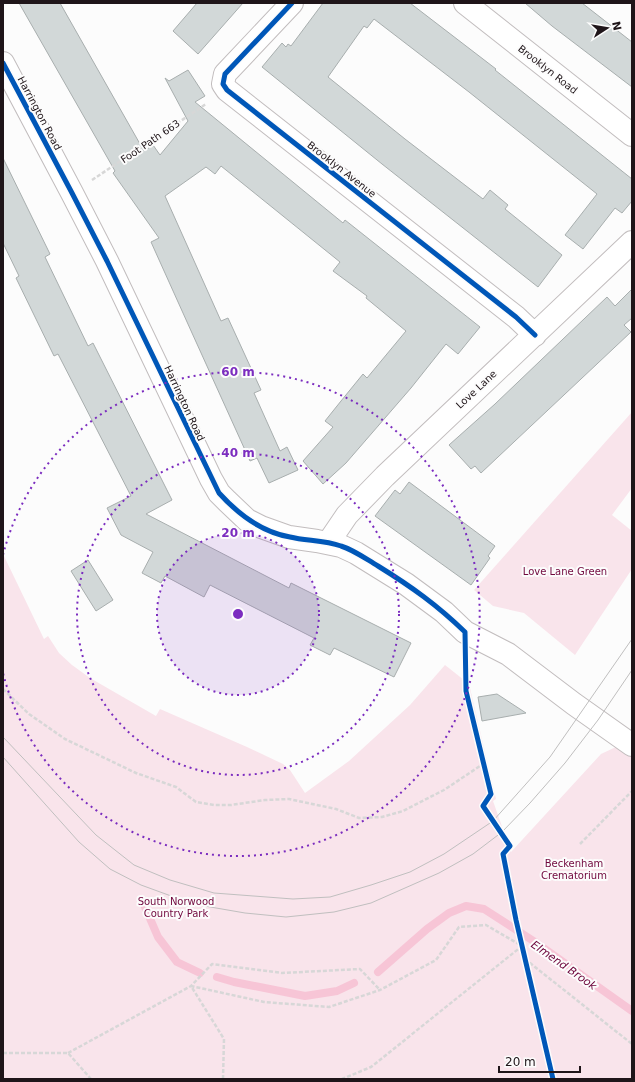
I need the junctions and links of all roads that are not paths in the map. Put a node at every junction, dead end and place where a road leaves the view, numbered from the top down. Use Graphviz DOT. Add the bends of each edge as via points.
graph roads {
  1 [pos="292,3"];
  2 [pos="465,3"];
  3 [pos="3,63"];
  4 [pos="632,135"];
  5 [pos="632,242"];
  6 [pos="535,335"];
  7 [pos="328,543"];
  8 [pos="632,745"];
  1 -- 6 [label="street, Brooklyn Avenue" via="225,74 223,84 227,90 516,316"];
  2 -- 4 [label="street, Brooklyn Road"];
  3 -- 7 [label="street, Harrington Road" via="133,314 219,493 247,520 261,527 289,537"];
  5 -- 6 [label="street, Love Lane"];
  6 -- 7 [label="street, Love Lane" via="369,492 347,515"];
  7 -- 8 [label="street, Harrington Road" via="356,553 406,584 444,612 465,632 508,654"];
}
